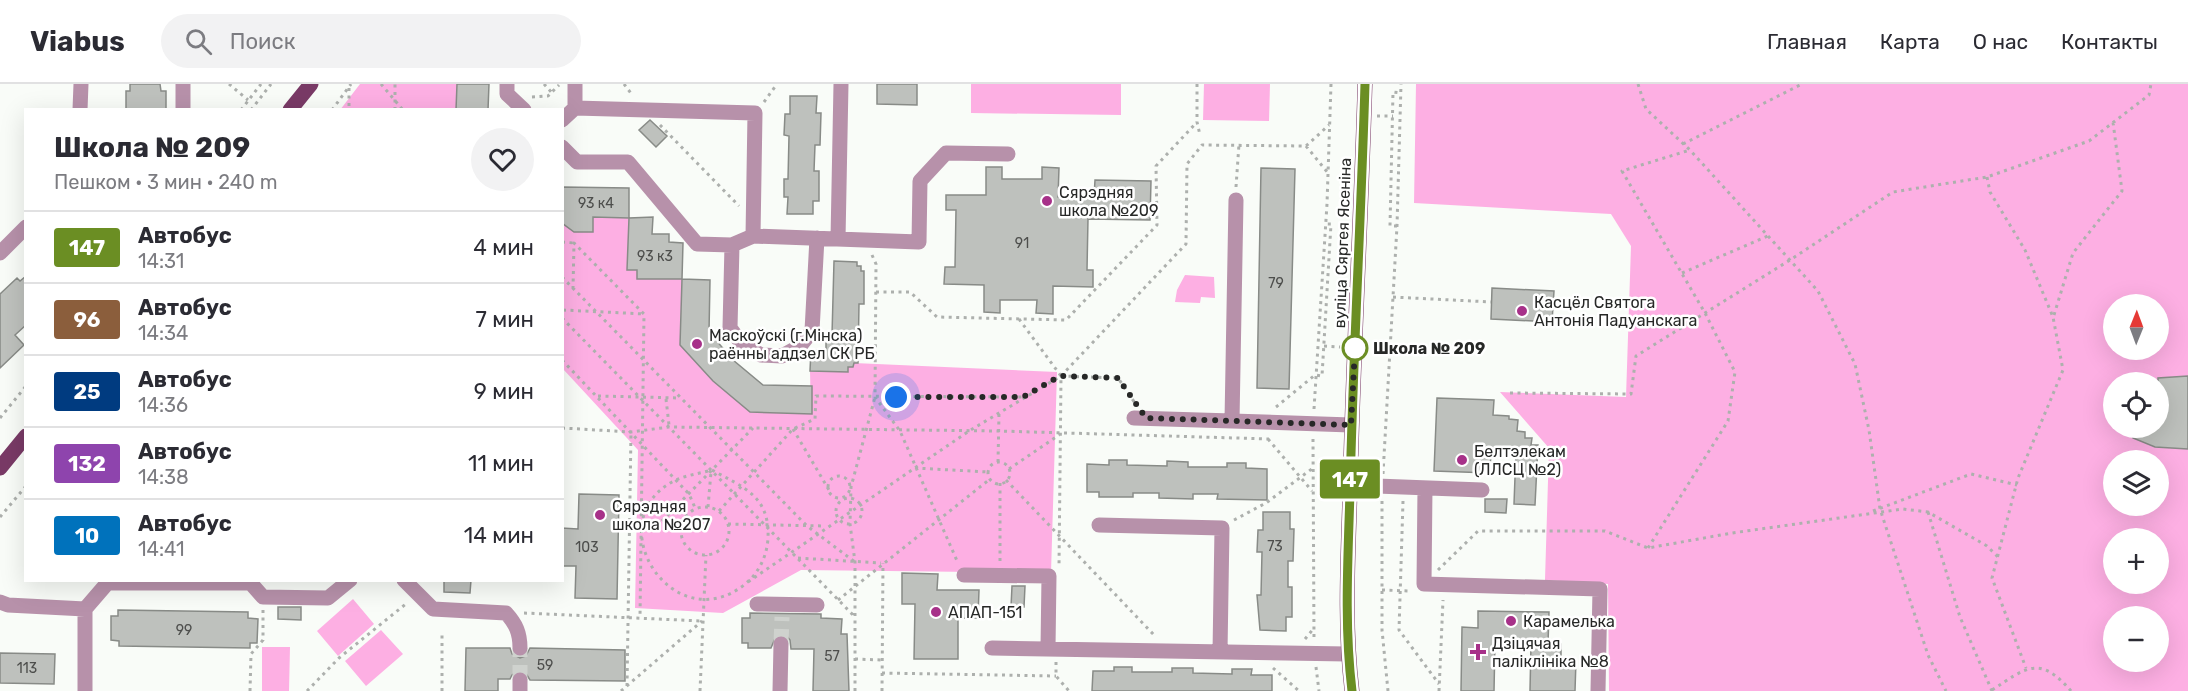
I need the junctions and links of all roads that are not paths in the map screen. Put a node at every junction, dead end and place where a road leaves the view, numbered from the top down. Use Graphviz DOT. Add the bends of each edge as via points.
graph roads {
  1 [pos="81,84"];
  2 [pos="183,84"];
  3 [pos="310,84"];
  4 [pos="507,84"];
  5 [pos="575,84"];
  6 [pos="841,84"];
  7 [pos="1365,84"];
  8 [pos="80,108"];
  9 [pos="183,108"];
  10 [pos="292,108"];
  11 [pos="522,108"];
  12 [pos="575,108"];
  13 [pos="564,118"];
  14 [pos="564,149"];
  15 [pos="1008,154"];
  16 [pos="1236,200"];
  17 [pos="753,228"];
  18 [pos="24,229"];
  19 [pos="817,238"];
  20 [pos="838,239"];
  21 [pos="732,245"];
  22 [pos="0,253"];
  23 [pos="1140,418"];
  24 [pos="1232,421"];
  25 [pos="1351,425"];
  26 [pos="24,438"];
  27 [pos="0,468"];
  28 [pos="1350,485"];
  29 [pos="1425,488"];
  30 [pos="1482,490"];
  31 [pos="1099,525"];
  32 [pos="964,575"];
  33 [pos="110,582"];
  34 [pos="248,582"];
  35 [pos="348,582"];
  36 [pos="406,582"];
  37 [pos="0,602"];
  38 [pos="757,604"];
  39 [pos="817,605"];
  40 [pos="85,609"];
  41 [pos="781,644"];
  42 [pos="520,648"];
  43 [pos="992,648"];
  44 [pos="1052,649"];
  45 [pos="1220,652"];
  46 [pos="1347,654"];
  47 [pos="85,691"];
  48 [pos="780,691"];
  49 [pos="1352,691"];
  50 [pos="1598,691"];
  1 -- 8 [label="lane"];
  2 -- 9 [label="lane"];
  3 -- 10 [label="main road"];
  4 -- 11 [label="lane" via="507,94"];
  5 -- 12 [label="lane"];
  6 -- 20 [label="lane"];
  7 -- 25 [label="main road, вуліца Сяргея Ясеніна"];
  12 -- 13 [label="lane"];
  12 -- 17 [label="lane" via="755,113"];
  14 -- 21 [label="lane" via="577,162 628,162 697,244"];
  15 -- 20 [label="lane" via="946,153 920,181 919,242"];
  16 -- 24 [label="lane"];
  17 -- 19 [label="lane"];
  17 -- 21 [label="lane"];
  18 -- 22 [label="lane"];
  19 -- 20 [label="lane"];
  19 -- 21 [label="lane" via="812,331 800,346 782,356 761,355 742,344 730,328"];
  23 -- 24 [label="lane"];
  24 -- 25 [label="lane"];
  25 -- 28 [label="main road, вуліца Сяргея Ясеніна"];
  26 -- 27 [label="main road"];
  28 -- 29 [label="lane"];
  28 -- 46 [label="main road, вуліца Сяргея Ясеніна"];
  29 -- 30 [label="lane"];
  29 -- 50 [label="lane" via="1424,584 1600,589"];
  31 -- 45 [label="lane" via="1222,528"];
  32 -- 44 [label="lane" via="1049,576"];
  33 -- 34 [label="lane"];
  33 -- 40 [label="lane"];
  34 -- 35 [label="lane" via="263,597 328,598"];
  36 -- 42 [label="lane" via="433,609 506,613 514,621"];
  37 -- 40 [label="lane"];
  38 -- 39 [label="lane" via="782,611"];
  40 -- 47 [label="lane"];
  41 -- 48 [label="lane"];
  43 -- 44 [label="lane"];
  44 -- 45 [label="lane"];
  45 -- 46 [label="lane"];
  46 -- 49 [label="main road, вуліца Сяргея Ясеніна"];
}
